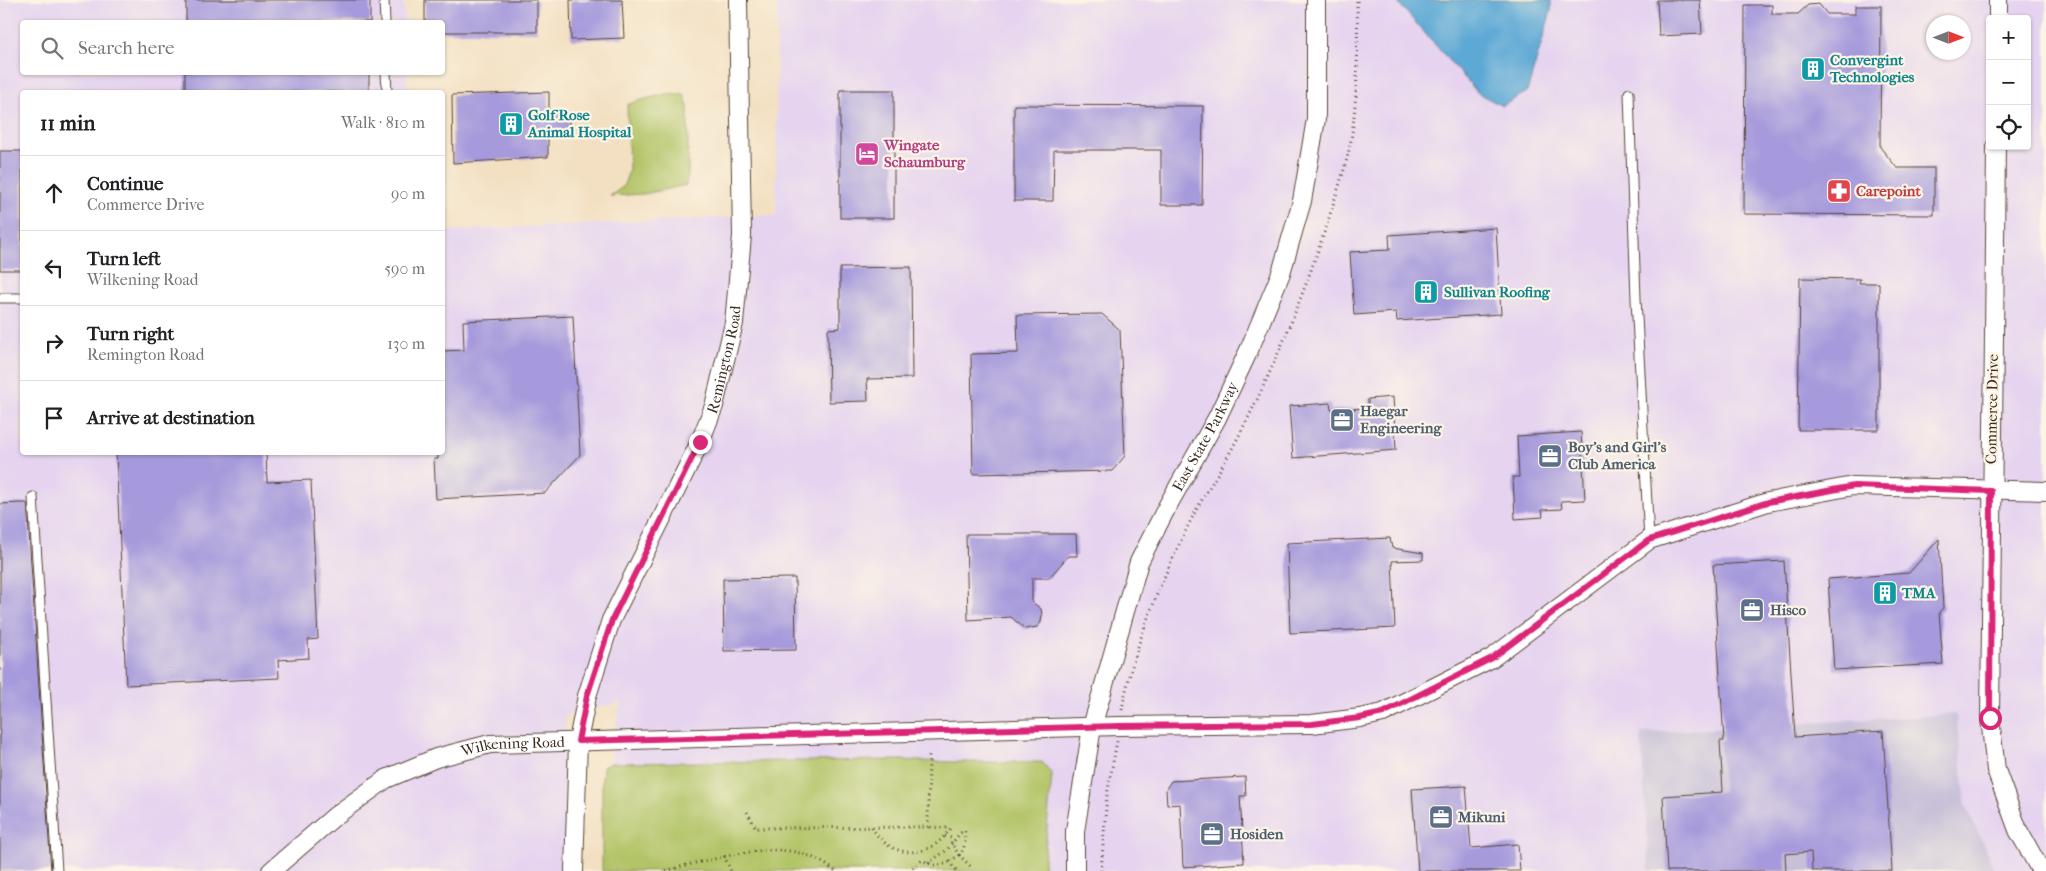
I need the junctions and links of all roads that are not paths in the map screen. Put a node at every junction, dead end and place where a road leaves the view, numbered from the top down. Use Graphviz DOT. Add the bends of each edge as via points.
graph roads {
  1 [pos="384,0"];
  2 [pos="738,0"];
  3 [pos="1316,0"];
  4 [pos="1998,0"];
  5 [pos="1998,15"];
  6 [pos="385,20"];
  7 [pos="386,75"];
  8 [pos="387,90"];
  9 [pos="1629,93"];
  10 [pos="1996,150"];
  11 [pos="0,298"];
  12 [pos="20,298"];
  13 [pos="1991,491"];
  14 [pos="2046,491"];
  15 [pos="33,497"];
  16 [pos="1649,540"];
  17 [pos="1092,727"];
  18 [pos="578,741"];
  19 [pos="57,871"];
  20 [pos="272,871"];
  21 [pos="574,871"];
  22 [pos="1075,871"];
  23 [pos="2041,871"];
  1 -- 6 [label="lane"];
  2 -- 18 [label="street, Remington Road" via="742,236 734,323 714,406 700,442 612,620 587,696"];
  3 -- 17 [label="street, East State Parkway" via="1316,119 1302,201 1281,273 1217,418 1139,562"];
  4 -- 5 [label="street"];
  7 -- 8 [label="lane"];
  9 -- 16 [label="lane"];
  10 -- 13 [label="street, Commerce Drive"];
  11 -- 12 [label="lane"];
  13 -- 14 [label="street, Wilkening Road"];
  13 -- 16 [label="street, Wilkening Road" via="1854,486 1768,502"];
  13 -- 23 [label="street, Commerce Drive" via="1990,718 1996,770 2018,830"];
  15 -- 19 [label="lane"];
  16 -- 17 [label="street, Wilkening Road" via="1492,658 1383,713 1312,724"];
  17 -- 18 [label="street, Wilkening Road"];
  17 -- 22 [label="street, East State Parkway" via="1075,831"];
  18 -- 20 [label="street, Wilkening Road" via="490,744 436,758 386,779 335,816"];
  18 -- 21 [label="street, Remington Road"];
}
